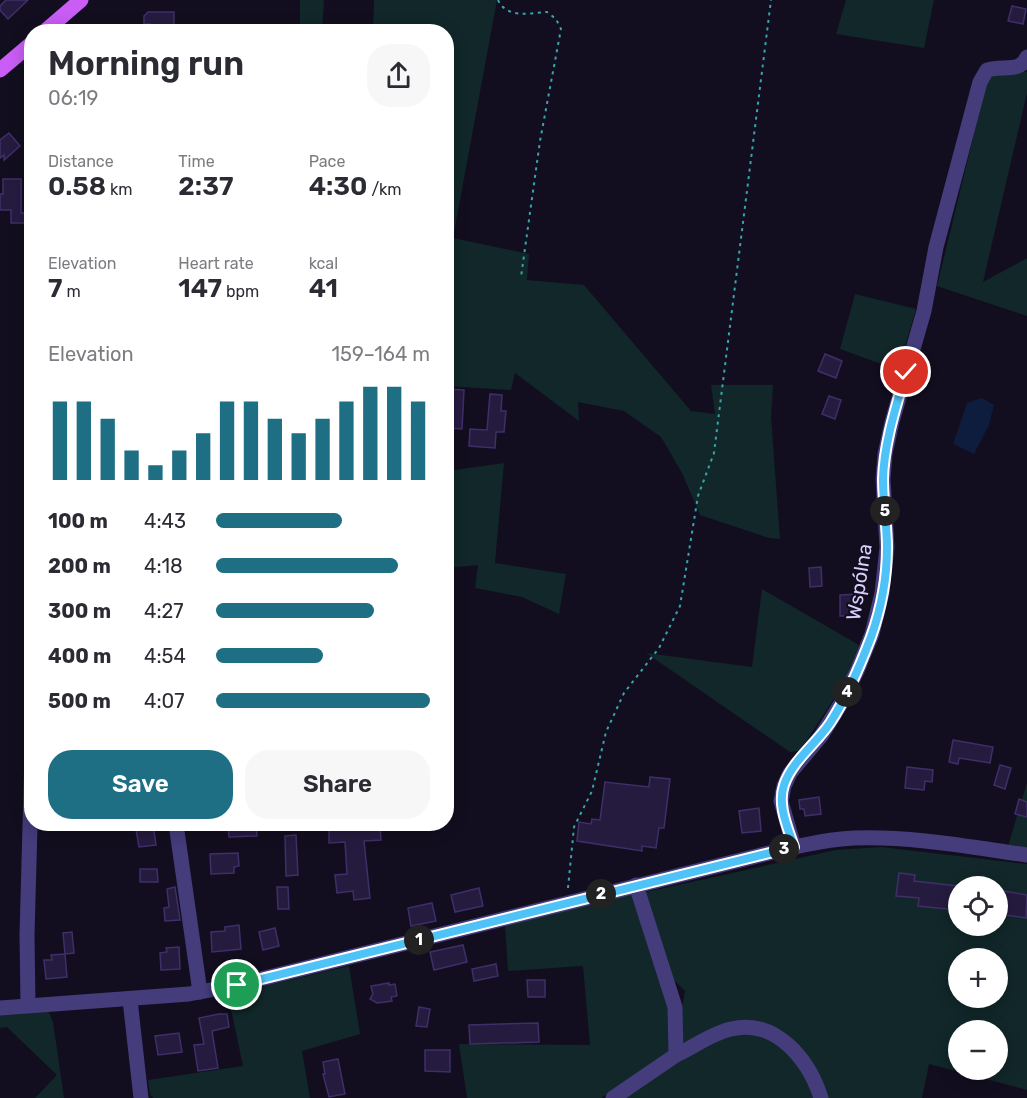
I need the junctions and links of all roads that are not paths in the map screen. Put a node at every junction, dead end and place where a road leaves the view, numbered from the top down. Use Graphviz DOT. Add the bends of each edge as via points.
graph roads {
  1 [pos="81,0"];
  2 [pos="53,24"];
  3 [pos="24,51"];
  4 [pos="1027,57"];
  5 [pos="0,70"];
  6 [pos="30,831"];
  7 [pos="177,831"];
  8 [pos="794,847"];
  9 [pos="1027,855"];
  10 [pos="636,885"];
  11 [pos="200,992"];
  12 [pos="130,1000"];
  13 [pos="28,1005"];
  14 [pos="0,1008"];
  15 [pos="676,1055"];
  16 [pos="141,1098"];
  17 [pos="612,1098"];
  18 [pos="821,1098"];
  1 -- 2 [label="main road"];
  3 -- 5 [label="main road"];
  4 -- 8 [label="street, Wspólna" via="1018,67 987,70 980,82 885,454 887,547 882,593 872,634 840,705 821,736 790,772 784,786 781,801"];
  6 -- 13 [label="street"];
  7 -- 11 [label="street"];
  8 -- 9 [label="street" via="828,840 881,838"];
  8 -- 10 [label="street"];
  10 -- 11 [label="street" via="295,972"];
  10 -- 15 [label="street" via="675,1007"];
  11 -- 12 [label="street"];
  12 -- 13 [label="street"];
  12 -- 16 [label="street"];
  13 -- 14 [label="street"];
  15 -- 17 [label="street"];
  15 -- 18 [label="street" via="731,1029 764,1030 802,1059"];
}
